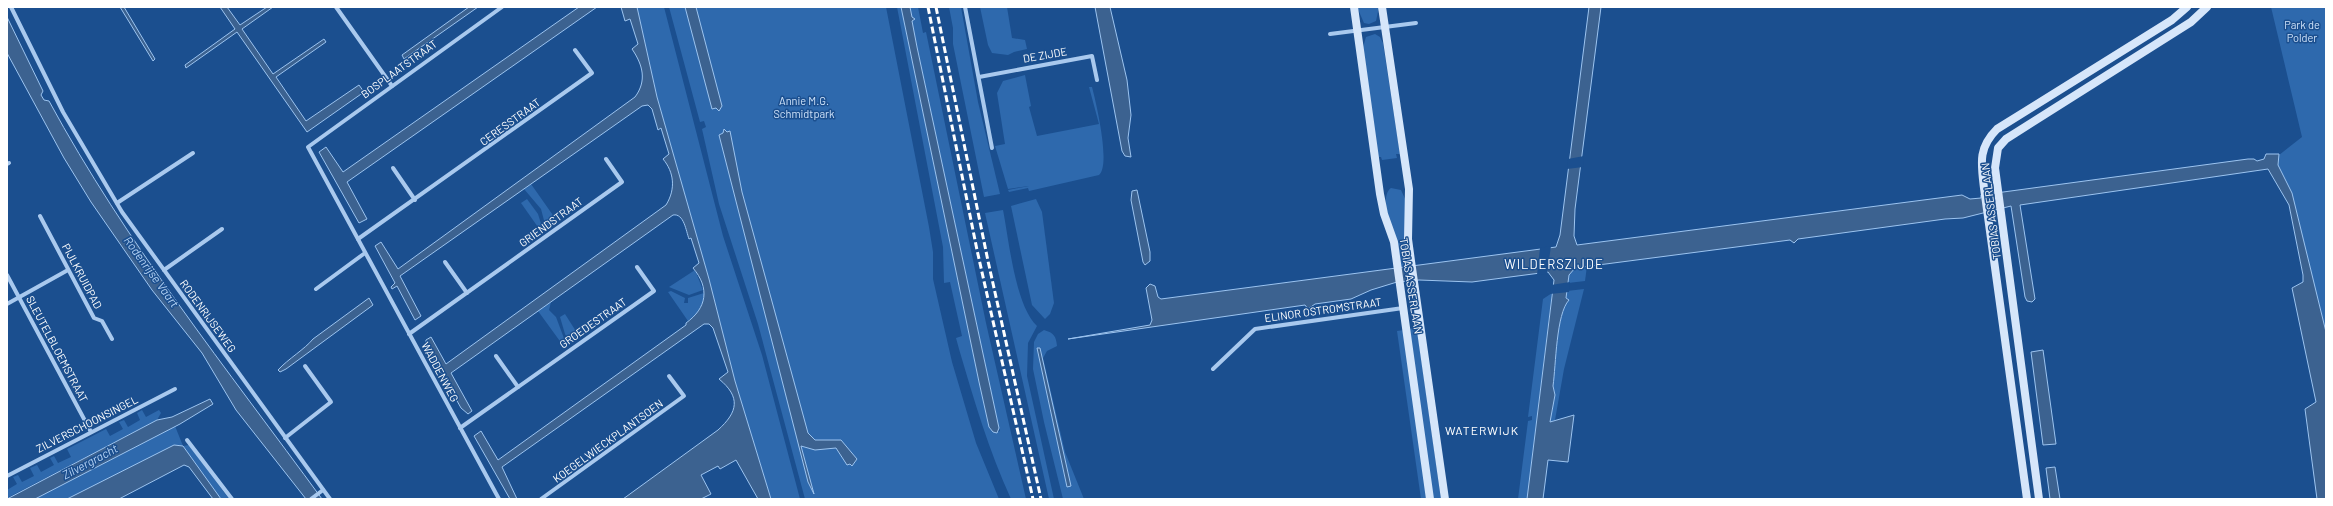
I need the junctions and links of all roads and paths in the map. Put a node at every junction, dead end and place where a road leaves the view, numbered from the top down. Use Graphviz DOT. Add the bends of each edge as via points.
graph roads {
  1 [pos="11,7"];
  2 [pos="336,7"];
  3 [pos="502,7"];
  4 [pos="965,7"];
  5 [pos="1354,7"];
  6 [pos="1382,7"];
  7 [pos="2187,7"];
  8 [pos="2206,7"];
  9 [pos="1416,23"];
  10 [pos="1385,27"];
  11 [pos="1357,31"];
  12 [pos="1330,34"];
  13 [pos="576,50"];
  14 [pos="979,77"];
  15 [pos="1097,80"];
  16 [pos="392,86"];
  17 [pos="308,147"];
  18 [pos="992,148"];
  19 [pos="193,153"];
  20 [pos="606,159"];
  21 [pos="393,168"];
  22 [pos="415,200"];
  23 [pos="117,203"];
  24 [pos="40,216"];
  25 [pos="222,229"];
  26 [pos="358,239"];
  27 [pos="365,253"];
  28 [pos="445,262"];
  29 [pos="637,267"];
  30 [pos="68,270"];
  31 [pos="164,270"];
  32 [pos="7,275"];
  33 [pos="316,289"];
  34 [pos="467,293"];
  35 [pos="19,297"];
  36 [pos="7,304"];
  37 [pos="1403,308"];
  38 [pos="409,334"];
  39 [pos="112,339"];
  40 [pos="496,356"];
  41 [pos="305,366"];
  42 [pos="1213,368"];
  43 [pos="669,376"];
  44 [pos="518,387"];
  45 [pos="175,389"];
  46 [pos="460,428"];
  47 [pos="91,432"];
  48 [pos="285,438"];
  49 [pos="187,440"];
  50 [pos="7,476"];
  51 [pos="321,492"];
  52 [pos="232,499"];
  53 [pos="311,499"];
  54 [pos="330,499"];
  55 [pos="499,499"];
  56 [pos="541,499"];
  57 [pos="1430,499"];
  58 [pos="1445,499"];
  59 [pos="2027,499"];
  60 [pos="2039,499"];
  1 -- 23 [label="street, RODENRIJSEWEG" via="63,112"];
  2 -- 16 [label="street"];
  3 -- 16 [label="street, BOSPLAATSTRAAT"];
  4 -- 14 [label="street"];
  5 -- 11 [label="street, TOBIAS ASSERLAAN"];
  6 -- 10 [label="street, TOBIAS ASSERLAAN"];
  7 -- 59 [label="street, TOBIAS ASSERLAAN" via="2172,20 1997,129 1987,140 1982,153 1984,188"];
  8 -- 60 [label="street, TOBIAS ASSERLAAN" via="2191,22 2006,139 1998,148 1995,157 1997,185"];
  9 -- 10 [label="street"];
  10 -- 11 [label="street"];
  10 -- 58 [label="street, TOBIAS ASSERLAAN" via="1409,189 1408,239 1414,288"];
  11 -- 12 [label="street"];
  11 -- 37 [label="street, TOBIAS ASSERLAAN" via="1380,194 1394,242"];
  13 -- 22 [label="street, CERESSTRAAT" via="592,73"];
  14 -- 15 [label="street, DE ZIJDE" via="1092,56"];
  14 -- 18 [label="street"];
  16 -- 17 [label="street, BOSPLAATSTRAAT"];
  17 -- 26 [label="street, WADDENWEG"];
  19 -- 23 [label="street"];
  20 -- 34 [label="street, GRIENDSTRAAT" via="622,182"];
  21 -- 22 [label="street"];
  22 -- 26 [label="street, CERESSTRAAT"];
  23 -- 31 [label="street, RODENRIJSEWEG"];
  24 -- 30 [label="street, PIJLKRUIDPAD"];
  25 -- 31 [label="street"];
  26 -- 27 [label="street, WADDENWEG"];
  27 -- 33 [label="street"];
  27 -- 38 [label="street, WADDENWEG"];
  28 -- 34 [label="street"];
  29 -- 44 [label="street, GROEDESTRAAT" via="654,291"];
  30 -- 35 [label="street"];
  30 -- 39 [label="street, PIJLKRUIDPAD" via="94,318 102,321"];
  31 -- 48 [label="street, RODENRIJSEWEG"];
  32 -- 35 [label="street, SLEUTELBLOEMSTRAAT"];
  34 -- 38 [label="street, GRIENDSTRAAT"];
  35 -- 36 [label="street"];
  35 -- 47 [label="street, SLEUTELBLOEMSTRAAT"];
  37 -- 42 [label="street, ELINOR OSTROMSTRAAT" via="1255,329"];
  37 -- 57 [label="street, TOBIAS ASSERLAAN"];
  38 -- 46 [label="street, WADDENWEG"];
  40 -- 44 [label="street"];
  41 -- 48 [label="street" via="331,402"];
  43 -- 56 [label="street, KOEGELWIECKPLANTSOEN" via="684,396"];
  44 -- 46 [label="street, GROEDESTRAAT"];
  45 -- 47 [label="street, ZILVERSCHOONSINGEL"];
  46 -- 55 [label="street, WADDENWEG"];
  47 -- 50 [label="street, ZILVERSCHOONSINGEL"];
  48 -- 51 [label="street, RODENRIJSEWEG"];
  49 -- 52 [label="street"];
  51 -- 53 [label="street"];
  51 -- 54 [label="street, RODENRIJSEWEG"];
}
